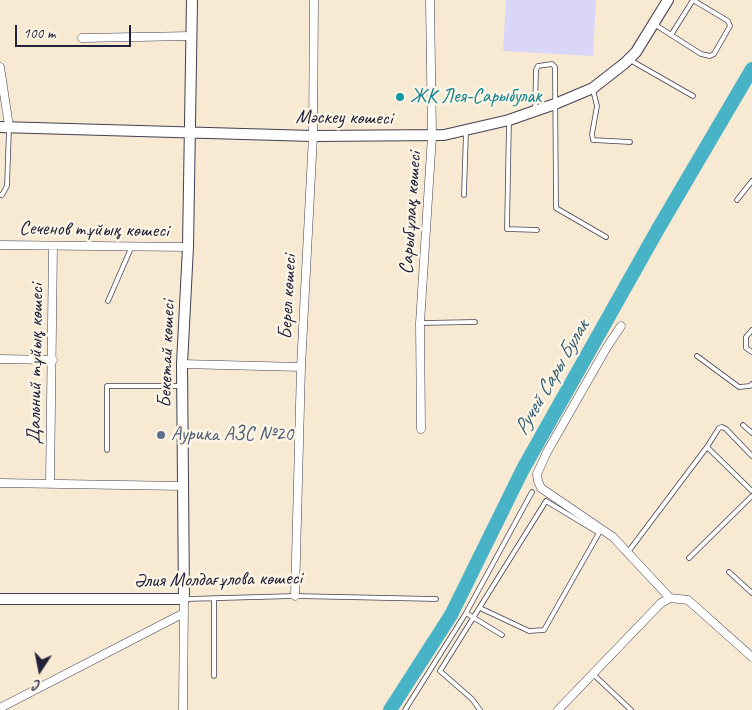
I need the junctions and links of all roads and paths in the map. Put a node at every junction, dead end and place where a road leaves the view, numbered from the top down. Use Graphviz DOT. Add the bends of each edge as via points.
graph roads {
  1 [pos="192,0"];
  2 [pos="314,0"];
  3 [pos="430,0"];
  4 [pos="668,0"];
  5 [pos="693,0"];
  6 [pos="653,24"];
  7 [pos="671,34"];
  8 [pos="191,36"];
  9 [pos="82,38"];
  10 [pos="628,59"];
  11 [pos="0,67"];
  12 [pos="593,88"];
  13 [pos="693,96"];
  14 [pos="555,104"];
  15 [pos="535,111"];
  16 [pos="509,120"];
  17 [pos="5,126"];
  18 [pos="466,130"];
  19 [pos="190,131"];
  20 [pos="313,136"];
  21 [pos="432,136"];
  22 [pos="630,142"];
  23 [pos="752,181"];
  24 [pos="0,195"];
  25 [pos="464,195"];
  26 [pos="737,200"];
  27 [pos="537,230"];
  28 [pos="606,237"];
  29 [pos="0,245"];
  30 [pos="53,246"];
  31 [pos="132,246"];
  32 [pos="188,247"];
  33 [pos="108,301"];
  34 [pos="475,322"];
  35 [pos="420,323"];
  36 [pos="621,326"];
  37 [pos="752,330"];
  38 [pos="752,352"];
  39 [pos="697,356"];
  40 [pos="0,359"];
  41 [pos="53,360"];
  42 [pos="182,364"];
  43 [pos="301,367"];
  44 [pos="752,384"];
  45 [pos="182,386"];
  46 [pos="743,425"];
  47 [pos="422,429"];
  48 [pos="752,433"];
  49 [pos="707,447"];
  50 [pos="107,450"];
  51 [pos="752,456"];
  52 [pos="0,483"];
  53 [pos="50,483"];
  54 [pos="183,486"];
  55 [pos="752,491"];
  56 [pos="532,492"];
  57 [pos="752,496"];
  58 [pos="628,552"];
  59 [pos="689,558"];
  60 [pos="729,572"];
  61 [pos="752,594"];
  62 [pos="295,596"];
  63 [pos="673,598"];
  64 [pos="0,599"];
  65 [pos="184,599"];
  66 [pos="214,599"];
  67 [pos="436,599"];
  68 [pos="480,608"];
  69 [pos="184,613"];
  70 [pos="466,613"];
  71 [pos="475,617"];
  72 [pos="502,635"];
  73 [pos="751,654"];
  74 [pos="593,674"];
  75 [pos="214,676"];
  76 [pos="0,708"];
  77 [pos="183,710"];
  78 [pos="405,710"];
  79 [pos="480,710"];
  80 [pos="558,710"];
  81 [pos="632,710"];
  1 -- 8 [label="street, Бекетай көшесі"];
  2 -- 20 [label="street, Берел көшесі"];
  3 -- 21 [label="street, Сарыбұлақ көшесі"];
  4 -- 6 [label="street, Мәскеу көшесі"];
  5 -- 7 [label="lane"];
  5 -- 7 [label="lane" via="728,21 730,26 714,54 701,54"];
  6 -- 7 [label="lane"];
  6 -- 10 [label="street, Мәскеу көшесі"];
  8 -- 9 [label="street"];
  8 -- 19 [label="street, Бекетай көшесі"];
  10 -- 12 [label="street, Мәскеу көшесі"];
  10 -- 13 [label="lane"];
  11 -- 17 [label="street"];
  12 -- 14 [label="street, Мәскеу көшесі"];
  12 -- 22 [label="lane" via="597,106 593,140"];
  14 -- 15 [label="street, Мәскеу көшесі"];
  14 -- 15 [label="lane" via="555,67 552,64 538,66"];
  14 -- 28 [label="lane" via="556,208"];
  15 -- 16 [label="street, Мәскеу көшесі"];
  16 -- 18 [label="street, Мәскеу көшесі"];
  16 -- 27 [label="lane" via="507,229"];
  17 -- 19 [label="street, Мәскеу көшесі"];
  17 -- 24 [label="lane" via="7,186"];
  18 -- 21 [label="street, Мәскеу көшесі"];
  18 -- 25 [label="lane"];
  19 -- 20 [label="street, Мәскеу көшесі"];
  19 -- 32 [label="street, Бекетай көшесі"];
  20 -- 21 [label="street, Мәскеу көшесі"];
  20 -- 43 [label="street, Берел көшесі"];
  21 -- 35 [label="street, Сарыбұлақ көшесі"];
  23 -- 26 [label="lane"];
  29 -- 30 [label="street, Сеченов тұйық көшесі"];
  30 -- 31 [label="street, Сеченов тұйық көшесі"];
  30 -- 41 [label="street, Дальний тұйық көшесі"];
  31 -- 32 [label="street, Сеченов тұйық көшесі"];
  31 -- 33 [label="lane"];
  32 -- 42 [label="street, Бекетай көшесі"];
  34 -- 35 [label="lane"];
  35 -- 47 [label="street, Сарыбұлақ көшесі"];
  36 -- 58 [label="street" via="537,474 541,488 613,537"];
  37 -- 38 [label="lane" via="746,337 746,348"];
  39 -- 44 [label="lane" via="739,387"];
  40 -- 41 [label="street"];
  41 -- 53 [label="street, Дальний тұйық көшесі"];
  42 -- 43 [label="street"];
  42 -- 45 [label="street, Бекетай көшесі"];
  43 -- 62 [label="street, Берел көшесі"];
  45 -- 50 [label="lane" via="107,386"];
  45 -- 54 [label="street, Бекетай көшесі"];
  46 -- 48 [label="lane"];
  49 -- 51 [label="lane" via="722,427"];
  49 -- 55 [label="lane"];
  49 -- 58 [label="lane"];
  52 -- 53 [label="street"];
  53 -- 54 [label="street"];
  54 -- 65 [label="street, Бекетай көшесі"];
  56 -- 70 [label="lane"];
  57 -- 59 [label="lane"];
  58 -- 63 [label="street"];
  60 -- 61 [label="lane"];
  62 -- 66 [label="lane, Әлия Молдағұлова көшесі"];
  62 -- 67 [label="lane, Әлия Молдағұлова көшесі"];
  63 -- 73 [label="street" via="688,600"];
  63 -- 74 [label="street" via="660,602"];
  64 -- 65 [label="street, Әлия Молдағұлова көшесі"];
  65 -- 66 [label="lane, Әлия Молдағұлова көшесі"];
  65 -- 69 [label="street, Бекетай көшесі"];
  66 -- 75 [label="lane"];
  68 -- 68 [label="lane" via="546,501 599,533 544,630 530,631"];
  68 -- 71 [label="lane"];
  69 -- 76 [label="street"];
  69 -- 77 [label="street, Бекетай көшесі"];
  70 -- 71 [label="lane"];
  70 -- 78 [label="lane"];
  71 -- 72 [label="lane"];
  71 -- 79 [label="lane" via="440,671"];
  74 -- 80 [label="street"];
  74 -- 81 [label="lane"];
}
